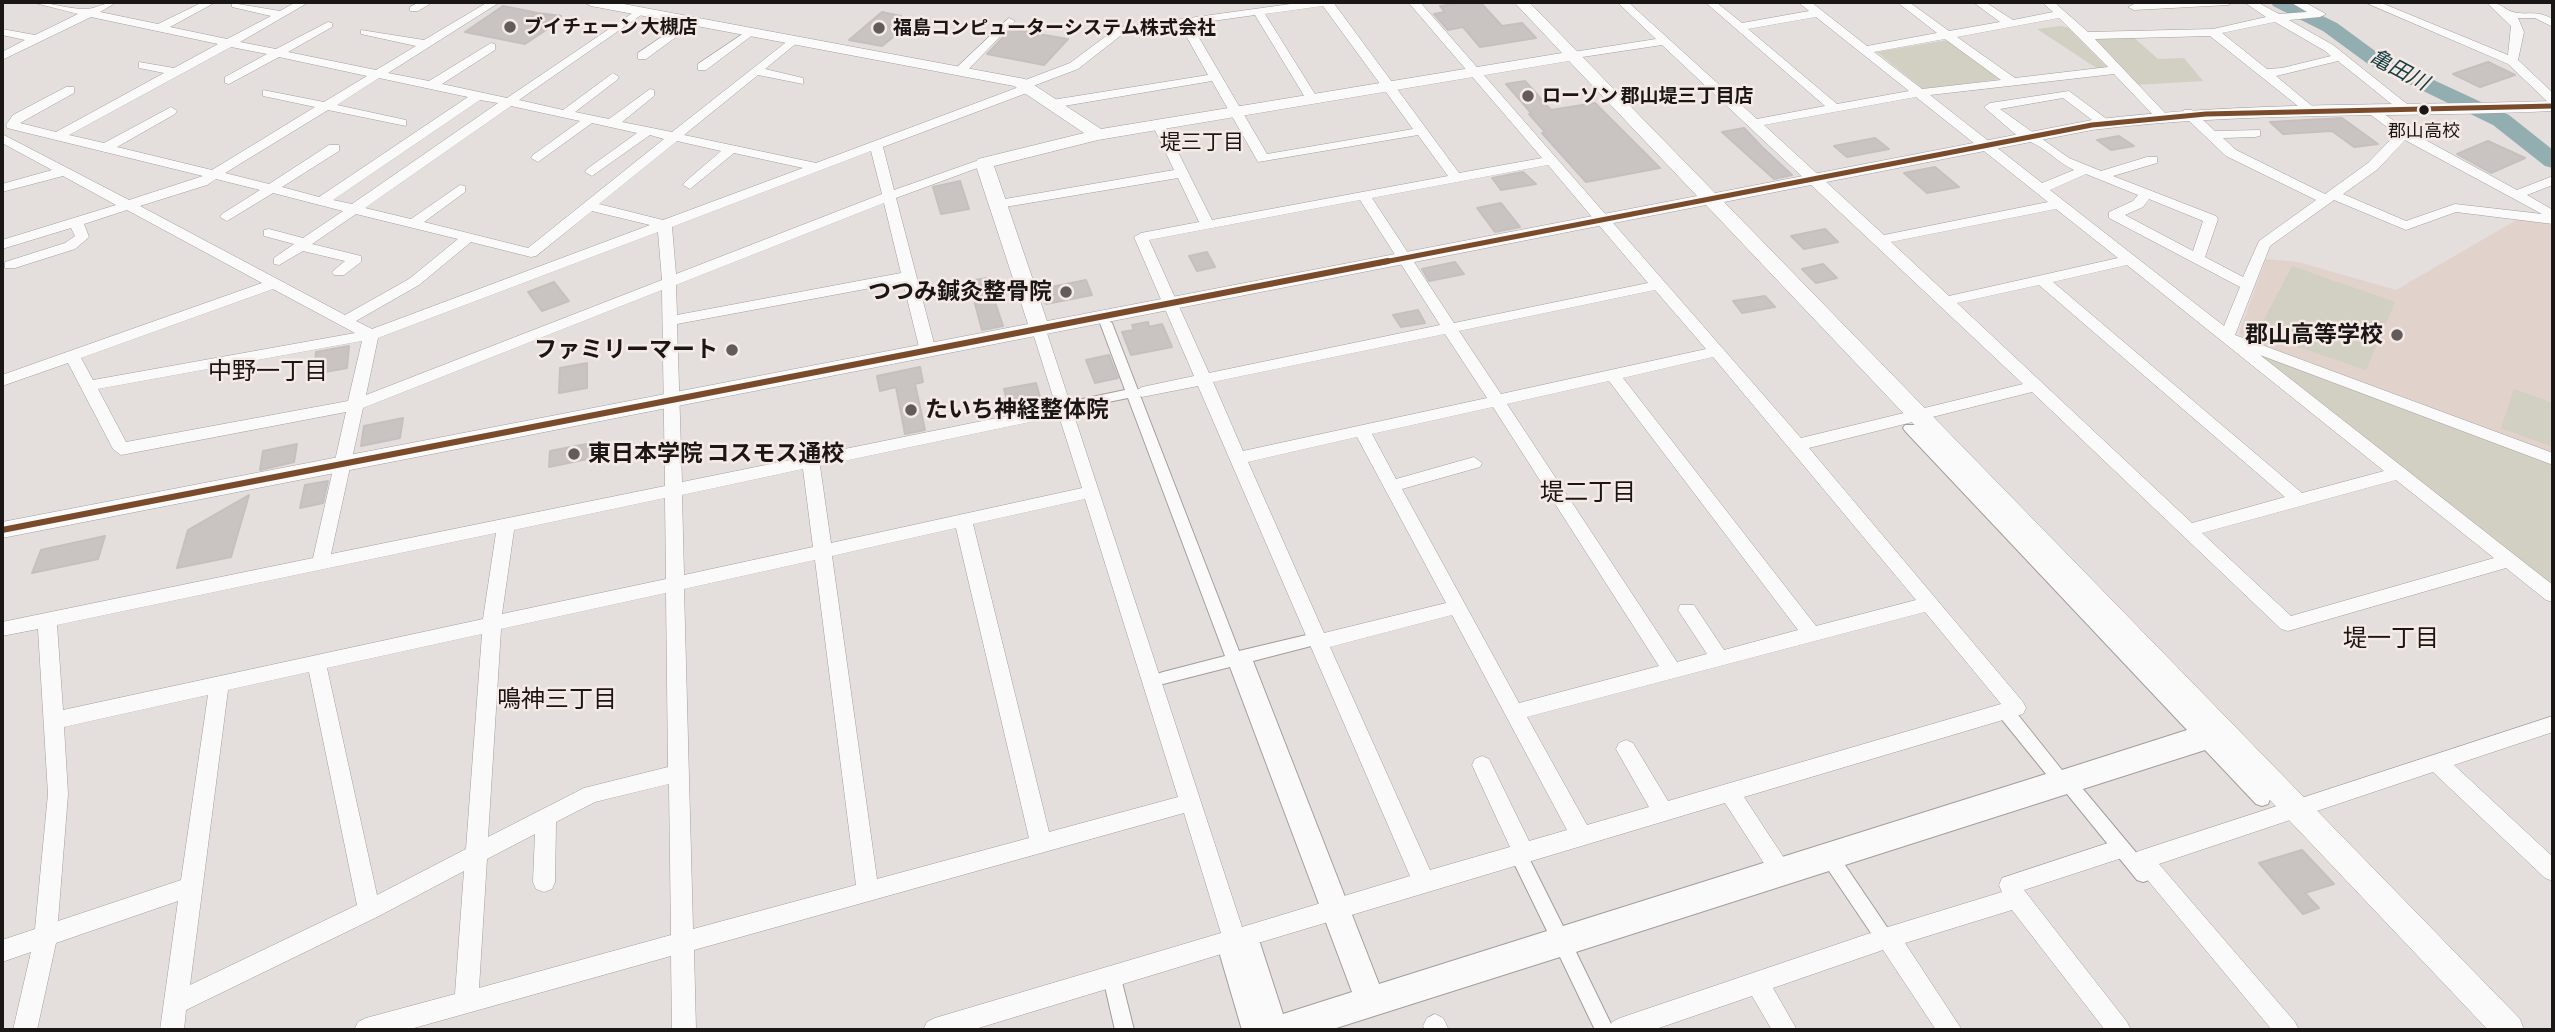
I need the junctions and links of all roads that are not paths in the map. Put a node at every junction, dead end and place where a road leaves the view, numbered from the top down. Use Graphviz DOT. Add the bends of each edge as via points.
graph roads {
  1 [pos="42,2"];
  2 [pos="112,2"];
  3 [pos="211,2"];
  4 [pos="304,2"];
  5 [pos="427,2"];
  6 [pos="495,2"];
  7 [pos="591,2"];
  8 [pos="1327,2"];
  9 [pos="1414,2"];
  10 [pos="1521,2"];
  11 [pos="1644,2"];
  12 [pos="1710,2"];
  13 [pos="1804,2"];
  14 [pos="1902,2"];
  15 [pos="1978,2"];
  16 [pos="2048,2"];
  17 [pos="2228,2"];
  18 [pos="2249,2"];
  19 [pos="2296,2"];
  20 [pos="2370,2"];
  21 [pos="2491,2"];
  22 [pos="1624,3"];
  23 [pos="2131,4"];
  24 [pos="236,5"];
  25 [pos="414,9"];
  26 [pos="640,11"];
  27 [pos="1258,11"];
  28 [pos="89,13"];
  29 [pos="1819,13"];
  30 [pos="2062,14"];
  31 [pos="281,15"];
  32 [pos="2510,15"];
  33 [pos="2275,18"];
  34 [pos="691,21"];
  35 [pos="1010,21"];
  36 [pos="1183,21"];
  37 [pos="2010,23"];
  38 [pos="2553,24"];
  39 [pos="328,25"];
  40 [pos="1739,27"];
  41 [pos="159,28"];
  42 [pos="2,32"];
  43 [pos="365,32"];
  44 [pos="750,32"];
  45 [pos="2213,32"];
  46 [pos="2168,33"];
  47 [pos="1946,35"];
  48 [pos="2085,36"];
  49 [pos="36,39"];
  50 [pos="794,40"];
  51 [pos="1664,41"];
  52 [pos="229,43"];
  53 [pos="425,44"];
  54 [pos="491,47"];
  55 [pos="1865,50"];
  56 [pos="278,53"];
  57 [pos="3,55"];
  58 [pos="642,56"];
  59 [pos="1573,56"];
  60 [pos="2340,57"];
  61 [pos="2512,61"];
  62 [pos="144,65"];
  63 [pos="702,67"];
  64 [pos="2116,70"];
  65 [pos="756,71"];
  66 [pos="960,71"];
  67 [pos="175,72"];
  68 [pos="1478,72"];
  69 [pos="2264,73"];
  70 [pos="377,74"];
  71 [pos="613,77"];
  72 [pos="1215,77"];
  73 [pos="229,80"];
  74 [pos="799,81"];
  75 [pos="2012,82"];
  76 [pos="432,85"];
  77 [pos="1388,86"];
  78 [pos="1026,87"];
  79 [pos="70,90"];
  80 [pos="267,93"];
  81 [pos="650,93"];
  82 [pos="1919,93"];
  83 [pos="479,95"];
  84 [pos="1312,99"];
  85 [pos="2553,100"];
  86 [pos="511,102"];
  87 [pos="1052,104"];
  88 [pos="325,106"];
  89 [pos="2553,106"];
  90 [pos="1834,108"];
  91 [pos="2497,109"];
  92 [pos="2471,110"];
  93 [pos="171,111"];
  94 [pos="1236,111"];
  95 [pos="2312,111"];
  96 [pos="2375,111"];
  97 [pos="2408,111"];
  98 [pos="2188,113"];
  99 [pos="565,114"];
  100 [pos="2161,116"];
  101 [pos="590,119"];
  102 [pos="402,123"];
  103 [pos="1754,123"];
  104 [pos="2104,123"];
  105 [pos="611,124"];
  106 [pos="1158,124"];
  107 [pos="7,127"];
  108 [pos="1421,131"];
  109 [pos="646,132"];
  110 [pos="2255,133"];
  111 [pos="2403,134"];
  112 [pos="1098,135"];
  113 [pos="2211,135"];
  114 [pos="58,136"];
  115 [pos="2030,136"];
  116 [pos="673,138"];
  117 [pos="6,143"];
  118 [pos="876,144"];
  119 [pos="1984,145"];
  120 [pos="105,148"];
  121 [pos="334,148"];
  122 [pos="730,150"];
  123 [pos="538,158"];
  124 [pos="1553,160"];
  125 [pos="2152,160"];
  126 [pos="984,163"];
  127 [pos="817,167"];
  128 [pos="2084,170"];
  129 [pos="65,171"];
  130 [pos="592,172"];
  131 [pos="1182,173"];
  132 [pos="2102,175"];
  133 [pos="213,176"];
  134 [pos="1814,177"];
  135 [pos="1456,178"];
  136 [pos="2553,180"];
  137 [pos="690,185"];
  138 [pos="2,188"];
  139 [pos="268,189"];
  140 [pos="460,189"];
  141 [pos="2040,189"];
  142 [pos="2147,192"];
  143 [pos="1363,195"];
  144 [pos="2516,195"];
  145 [pos="890,197"];
  146 [pos="2330,198"];
  147 [pos="1712,199"];
  148 [pos="322,201"];
  149 [pos="999,204"];
  150 [pos="2059,204"];
  151 [pos="131,205"];
  152 [pos="589,206"];
  153 [pos="354,209"];
  154 [pos="227,217"];
  155 [pos="2553,217"];
  156 [pos="1603,220"];
  157 [pos="76,222"];
  158 [pos="1208,223"];
  159 [pos="413,224"];
  160 [pos="665,225"];
  161 [pos="269,233"];
  162 [pos="468,238"];
  163 [pos="1881,240"];
  164 [pos="303,244"];
  165 [pos="2,245"];
  166 [pos="1402,257"];
  167 [pos="2197,259"];
  168 [pos="2130,260"];
  169 [pos="279,261"];
  170 [pos="10,265"];
  171 [pos="339,272"];
  172 [pos="910,276"];
  173 [pos="2042,280"];
  174 [pos="669,281"];
  175 [pos="273,284"];
  176 [pos="1658,285"];
  177 [pos="2246,285"];
  178 [pos="1946,301"];
  179 [pos="1170,304"];
  180 [pos="345,321"];
  181 [pos="670,321"];
  182 [pos="1110,322"];
  183 [pos="1450,329"];
  184 [pos="1040,330"];
  185 [pos="371,335"];
  186 [pos="2227,337"];
  187 [pos="928,351"];
  188 [pos="1715,352"];
  189 [pos="72,355"];
  190 [pos="1613,375"];
  191 [pos="1205,379"];
  192 [pos="2,381"];
  193 [pos="88,386"];
  194 [pos="2035,386"];
  195 [pos="1137,393"];
  196 [pos="672,399"];
  197 [pos="1496,401"];
  198 [pos="355,405"];
  199 [pos="1069,407"];
  200 [pos="1914,421"];
  201 [pos="1362,431"];
  202 [pos="1797,445"];
  203 [pos="1240,458"];
  204 [pos="2553,459"];
  205 [pos="811,462"];
  206 [pos="1474,463"];
  207 [pos="344,464"];
  208 [pos="2398,473"];
  209 [pos="1391,486"];
  210 [pos="673,491"];
  211 [pos="1091,492"];
  212 [pos="2299,500"];
  213 [pos="963,519"];
  214 [pos="506,524"];
  215 [pos="2,530"];
  216 [pos="2188,530"];
  217 [pos="821,550"];
  218 [pos="2510,561"];
  219 [pos="320,565"];
  220 [pos="676,582"];
  221 [pos="2553,595"];
  222 [pos="1928,604"];
  223 [pos="1456,607"];
  224 [pos="1687,610"];
  225 [pos="47,620"];
  226 [pos="492,621"];
  227 [pos="2,629"];
  228 [pos="1811,633"];
  229 [pos="1320,640"];
  230 [pos="1719,657"];
  231 [pos="1239,659"];
  232 [pos="316,661"];
  233 [pos="1672,670"];
  234 [pos="1163,678"];
  235 [pos="219,683"];
  236 [pos="2005,711"];
  237 [pos="1516,712"];
  238 [pos="52,720"];
  239 [pos="2553,724"];
  240 [pos="2204,738"];
  241 [pos="1626,749"];
  242 [pos="2436,762"];
  243 [pos="1482,765"];
  244 [pos="680,773"];
  245 [pos="2065,782"];
  246 [pos="1730,793"];
  247 [pos="2262,799"];
  248 [pos="1192,802"];
  249 [pos="2295,807"];
  250 [pos="1664,813"];
  251 [pos="546,818"];
  252 [pos="1582,837"];
  253 [pos="1041,845"];
  254 [pos="2114,851"];
  255 [pos="1521,854"];
  256 [pos="476,855"];
  257 [pos="1775,861"];
  258 [pos="1833,862"];
  259 [pos="2553,871"];
  260 [pos="544,882"];
  261 [pos="1424,882"];
  262 [pos="191,887"];
  263 [pos="868,893"];
  264 [pos="2017,898"];
  265 [pos="369,910"];
  266 [pos="1335,910"];
  267 [pos="46,936"];
  268 [pos="1887,939"];
  269 [pos="683,942"];
  270 [pos="1561,942"];
  271 [pos="1239,949"];
  272 [pos="2,951"];
  273 [pos="1112,978"];
  274 [pos="1757,983"];
  275 [pos="1369,996"];
  276 [pos="176,1003"];
  277 [pos="466,1004"];
  278 [pos="1274,1028"];
  279 [pos="25,1030"];
  280 [pos="172,1030"];
  281 [pos="366,1030"];
  282 [pos="684,1030"];
  283 [pos="934,1030"];
  284 [pos="1125,1030"];
  285 [pos="1252,1030"];
  286 [pos="1302,1030"];
  287 [pos="1605,1030"];
  288 [pos="1620,1030"];
  289 [pos="1785,1030"];
  290 [pos="1950,1030"];
  291 [pos="2119,1030"];
  292 [pos="2273,1030"];
  293 [pos="2287,1030"];
  294 [pos="2509,1030"];
  1 -- 28 [label="street"];
  2 -- 28 [label="street"];
  3 -- 41 [label="street"];
  4 -- 31 [label="street"];
  5 -- 25 [label="street"];
  6 -- 53 [label="street"];
  7 -- 26 [label="street"];
  8 -- 27 [label="street"];
  8 -- 77 [label="street"];
  9 -- 68 [label="street"];
  10 -- 59 [label="street"];
  11 -- 22 [label="street"];
  12 -- 40 [label="street"];
  13 -- 29 [label="street"];
  14 -- 47 [label="street"];
  15 -- 37 [label="street"];
  16 -- 30 [label="street"];
  17 -- 23 [label="street"];
  18 -- 33 [label="street"];
  19 -- 33 [label="street" via="2320,14"];
  20 -- 61 [label="street"];
  21 -- 32 [label="street"];
  22 -- 51 [label="street"];
  23 -- 46 [label="street"];
  24 -- 31 [label="street"];
  26 -- 34 [label="street"];
  26 -- 86 [label="street"];
  27 -- 36 [label="street"];
  27 -- 84 [label="street"];
  28 -- 41 [label="street"];
  28 -- 49 [label="street"];
  29 -- 40 [label="street"];
  29 -- 55 [label="street"];
  30 -- 37 [label="street"];
  30 -- 48 [label="street"];
  31 -- 52 [label="street"];
  32 -- 38 [label="street" via="2537,15"];
  32 -- 61 [label="street" via="2520,28"];
  33 -- 45 [label="street"];
  33 -- 60 [label="street"];
  34 -- 44 [label="street"];
  34 -- 58 [label="street"];
  35 -- 66 [label="street"];
  36 -- 72 [label="street"];
  36 -- 78 [label="street" via="1121,30 1074,66"];
  37 -- 47 [label="street"];
  39 -- 56 [label="street"];
  40 -- 90 [label="street"];
  41 -- 52 [label="street"];
  42 -- 49 [label="street"];
  43 -- 53 [label="street"];
  44 -- 50 [label="street"];
  44 -- 63 [label="street"];
  45 -- 46 [label="street"];
  45 -- 69 [label="street"];
  46 -- 48 [label="street"];
  47 -- 55 [label="street"];
  47 -- 75 [label="street"];
  48 -- 64 [label="street"];
  49 -- 57 [label="street"];
  50 -- 65 [label="street"];
  50 -- 66 [label="street"];
  51 -- 59 [label="street"];
  51 -- 103 [label="street"];
  52 -- 56 [label="street"];
  52 -- 67 [label="street"];
  53 -- 70 [label="street"];
  54 -- 76 [label="street"];
  55 -- 82 [label="street"];
  56 -- 70 [label="street"];
  56 -- 73 [label="street"];
  59 -- 68 [label="street"];
  59 -- 147 [label="street"];
  60 -- 69 [label="street"];
  60 -- 97 [label="street"];
  61 -- 85 [label="street"];
  62 -- 67 [label="street"];
  64 -- 75 [label="street"];
  64 -- 100 [label="street"];
  65 -- 74 [label="street"];
  65 -- 116 [label="street"];
  66 -- 78 [label="street"];
  67 -- 114 [label="street"];
  68 -- 77 [label="street"];
  68 -- 124 [label="street"];
  69 -- 95 [label="street"];
  70 -- 76 [label="street"];
  70 -- 88 [label="street"];
  71 -- 99 [label="street"];
  72 -- 87 [label="street"];
  72 -- 94 [label="street"];
  75 -- 82 [label="street"];
  76 -- 83 [label="street"];
  77 -- 84 [label="street"];
  77 -- 108 [label="street"];
  78 -- 87 [label="street"];
  78 -- 118 [label="street"];
  79 -- 107 [label="street"];
  80 -- 88 [label="street"];
  81 -- 105 [label="street"];
  82 -- 90 [label="street"];
  82 -- 119 [label="street"];
  83 -- 86 [label="street"];
  83 -- 148 [label="street"];
  84 -- 94 [label="street"];
  86 -- 99 [label="street"];
  86 -- 153 [label="street"];
  87 -- 112 [label="street"];
  88 -- 102 [label="street"];
  88 -- 133 [label="street"];
  89 -- 91 [label="street"];
  90 -- 103 [label="street"];
  91 -- 92 [label="street"];
  92 -- 97 [label="street"];
  93 -- 120 [label="street"];
  94 -- 106 [label="street"];
  94 -- 108 [label="street" via="1263,159"];
  95 -- 96 [label="street"];
  95 -- 98 [label="street"];
  96 -- 97 [label="street"];
  96 -- 111 [label="street"];
  98 -- 100 [label="street"];
  98 -- 113 [label="street"];
  99 -- 101 [label="street"];
  100 -- 104 [label="street"];
  101 -- 105 [label="street"];
  101 -- 123 [label="street"];
  103 -- 134 [label="street"];
  104 -- 115 [label="street"];
  104 -- 115 [label="street" via="2065,94 1990,107"];
  105 -- 109 [label="street"];
  106 -- 112 [label="street"];
  106 -- 131 [label="street"];
  107 -- 114 [label="street"];
  108 -- 135 [label="street"];
  109 -- 116 [label="street"];
  109 -- 130 [label="street"];
  110 -- 113 [label="street"];
  111 -- 144 [label="street"];
  111 -- 146 [label="street" via="2373,166"];
  112 -- 126 [label="street"];
  113 -- 146 [label="street" via="2231,153"];
  114 -- 120 [label="street"];
  115 -- 119 [label="street"];
  115 -- 128 [label="street"];
  116 -- 122 [label="street"];
  116 -- 152 [label="street"];
  117 -- 129 [label="street"];
  118 -- 127 [label="street"];
  118 -- 145 [label="street"];
  119 -- 134 [label="street"];
  119 -- 141 [label="street"];
  120 -- 133 [label="street"];
  121 -- 139 [label="street"];
  122 -- 127 [label="street"];
  122 -- 137 [label="street"];
  124 -- 135 [label="street"];
  124 -- 156 [label="street"];
  125 -- 132 [label="street"];
  126 -- 145 [label="street"];
  126 -- 149 [label="street"];
  127 -- 160 [label="street"];
  128 -- 132 [label="street"];
  128 -- 141 [label="street"];
  129 -- 138 [label="street"];
  129 -- 151 [label="street"];
  131 -- 149 [label="street"];
  131 -- 158 [label="street"];
  132 -- 142 [label="street"];
  133 -- 139 [label="street"];
  133 -- 151 [label="street"];
  134 -- 147 [label="street"];
  134 -- 163 [label="street"];
  135 -- 143 [label="street"];
  136 -- 144 [label="street"];
  139 -- 148 [label="street"];
  139 -- 154 [label="street"];
  140 -- 159 [label="street"];
  141 -- 150 [label="street"];
  142 -- 167 [label="street" via="2211,219"];
  142 -- 167 [label="street" via="2137,204 2114,215"];
  143 -- 158 [label="street"];
  143 -- 166 [label="street"];
  144 -- 155 [label="street"];
  145 -- 172 [label="street"];
  145 -- 174 [label="street"];
  146 -- 155 [label="street" via="2406,226 2455,208"];
  146 -- 177 [label="street" via="2264,244"];
  147 -- 156 [label="street"];
  147 -- 200 [label="street"];
  148 -- 153 [label="street"];
  149 -- 184 [label="street"];
  150 -- 163 [label="street"];
  150 -- 168 [label="street"];
  151 -- 157 [label="street"];
  151 -- 175 [label="street"];
  152 -- 160 [label="street"];
  152 -- 162 [label="street" via="531,254"];
  153 -- 159 [label="street"];
  153 -- 164 [label="street"];
  156 -- 166 [label="street"];
  156 -- 176 [label="street"];
  157 -- 165 [label="street"];
  157 -- 170 [label="street" via="82,237 74,244"];
  158 -- 179 [label="street" via="1141,237"];
  159 -- 162 [label="street"];
  160 -- 174 [label="street"];
  160 -- 185 [label="street"];
  161 -- 164 [label="street"];
  162 -- 180 [label="street" via="414,282"];
  163 -- 178 [label="street"];
  164 -- 169 [label="street"];
  164 -- 171 [label="street" via="356,259"];
  166 -- 179 [label="street"];
  166 -- 183 [label="street"];
  167 -- 177 [label="street"];
  168 -- 173 [label="street"];
  168 -- 186 [label="street"];
  172 -- 181 [label="street"];
  172 -- 187 [label="street"];
  173 -- 178 [label="street"];
  173 -- 212 [label="street"];
  174 -- 181 [label="street"];
  174 -- 198 [label="street"];
  175 -- 180 [label="street"];
  175 -- 189 [label="street"];
  176 -- 183 [label="street"];
  176 -- 188 [label="street"];
  177 -- 186 [label="street"];
  178 -- 194 [label="street"];
  179 -- 184 [label="street"];
  179 -- 191 [label="street"];
  180 -- 185 [label="street"];
  181 -- 196 [label="street"];
  182 -- 195 [label="street"];
  183 -- 191 [label="street"];
  183 -- 197 [label="street"];
  184 -- 187 [label="street"];
  184 -- 199 [label="street"];
  185 -- 193 [label="street"];
  185 -- 198 [label="street"];
  186 -- 204 [label="street"];
  186 -- 208 [label="street"];
  187 -- 196 [label="street"];
  188 -- 190 [label="street"];
  188 -- 202 [label="street"];
  189 -- 192 [label="street"];
  189 -- 193 [label="street"];
  190 -- 197 [label="street"];
  190 -- 228 [label="street"];
  191 -- 195 [label="street"];
  191 -- 203 [label="street"];
  193 -- 198 [label="street" via="121,449"];
  194 -- 200 [label="street"];
  194 -- 216 [label="street"];
  195 -- 199 [label="street"];
  195 -- 231 [label="street"];
  196 -- 207 [label="street"];
  196 -- 210 [label="street"];
  197 -- 201 [label="street"];
  197 -- 233 [label="street"];
  198 -- 207 [label="street"];
  199 -- 205 [label="street"];
  199 -- 211 [label="street"];
  200 -- 202 [label="street"];
  200 -- 240 [label="street"];
  200 -- 249 [label="street"];
  201 -- 203 [label="street"];
  201 -- 209 [label="street"];
  202 -- 222 [label="street"];
  203 -- 229 [label="street"];
  205 -- 210 [label="street"];
  205 -- 217 [label="street"];
  206 -- 209 [label="street"];
  207 -- 215 [label="street"];
  207 -- 219 [label="street"];
  208 -- 212 [label="street"];
  208 -- 218 [label="street"];
  209 -- 223 [label="street"];
  210 -- 214 [label="street"];
  210 -- 220 [label="street"];
  211 -- 213 [label="street"];
  211 -- 248 [label="street"];
  212 -- 216 [label="street"];
  213 -- 217 [label="street"];
  213 -- 253 [label="street"];
  214 -- 219 [label="street"];
  214 -- 226 [label="street"];
  216 -- 218 [label="street" via="2288,624"];
  217 -- 220 [label="street"];
  217 -- 263 [label="street"];
  218 -- 221 [label="street"];
  219 -- 225 [label="street"];
  220 -- 226 [label="street"];
  220 -- 244 [label="street"];
  222 -- 228 [label="street"];
  222 -- 236 [label="street" via="2017,708"];
  223 -- 229 [label="street"];
  223 -- 237 [label="street"];
  224 -- 230 [label="street"];
  225 -- 227 [label="street"];
  225 -- 238 [label="street"];
  226 -- 232 [label="street"];
  226 -- 256 [label="street"];
  228 -- 230 [label="street"];
  229 -- 231 [label="street"];
  229 -- 261 [label="street"];
  230 -- 233 [label="street"];
  231 -- 234 [label="street"];
  231 -- 266 [label="street"];
  232 -- 235 [label="street"];
  232 -- 265 [label="street"];
  233 -- 237 [label="street"];
  235 -- 238 [label="street"];
  235 -- 262 [label="street"];
  236 -- 245 [label="street"];
  236 -- 246 [label="street"];
  237 -- 252 [label="street"];
  238 -- 267 [label="street" via="58,794"];
  239 -- 242 [label="street"];
  240 -- 245 [label="street"];
  240 -- 247 [label="street"];
  241 -- 250 [label="street"];
  242 -- 249 [label="street"];
  242 -- 259 [label="street"];
  243 -- 255 [label="street"];
  244 -- 251 [label="street" via="591,794"];
  244 -- 269 [label="street"];
  245 -- 258 [label="street"];
  245 -- 270 [label="street"];
  245 -- 292 [label="street"];
  246 -- 250 [label="street"];
  246 -- 257 [label="street"];
  248 -- 253 [label="street"];
  248 -- 271 [label="street"];
  249 -- 293 [label="street" via="2142,860"];
  249 -- 294 [label="street"];
  250 -- 252 [label="street"];
  251 -- 256 [label="street"];
  251 -- 260 [label="street"];
  252 -- 255 [label="street"];
  253 -- 263 [label="street"];
  254 -- 264 [label="street" via="2010,885"];
  255 -- 261 [label="street"];
  255 -- 270 [label="street"];
  256 -- 265 [label="street"];
  256 -- 277 [label="street"];
  258 -- 268 [label="street"];
  258 -- 270 [label="street"];
  261 -- 266 [label="street"];
  262 -- 267 [label="street"];
  262 -- 276 [label="street"];
  263 -- 269 [label="street"];
  264 -- 268 [label="street"];
  264 -- 291 [label="street"];
  265 -- 276 [label="street"];
  266 -- 271 [label="street"];
  266 -- 275 [label="street"];
  267 -- 272 [label="street"];
  267 -- 279 [label="street"];
  268 -- 274 [label="street"];
  268 -- 290 [label="street"];
  269 -- 277 [label="street"];
  269 -- 282 [label="street"];
  270 -- 275 [label="street"];
  270 -- 286 [label="street"];
  270 -- 287 [label="street"];
  271 -- 273 [label="street"];
  271 -- 278 [label="street"];
  271 -- 285 [label="street"];
  273 -- 283 [label="street"];
  273 -- 284 [label="street"];
  274 -- 288 [label="street"];
  274 -- 289 [label="street"];
  275 -- 278 [label="street"];
  276 -- 280 [label="street"];
  277 -- 281 [label="street"];
}
